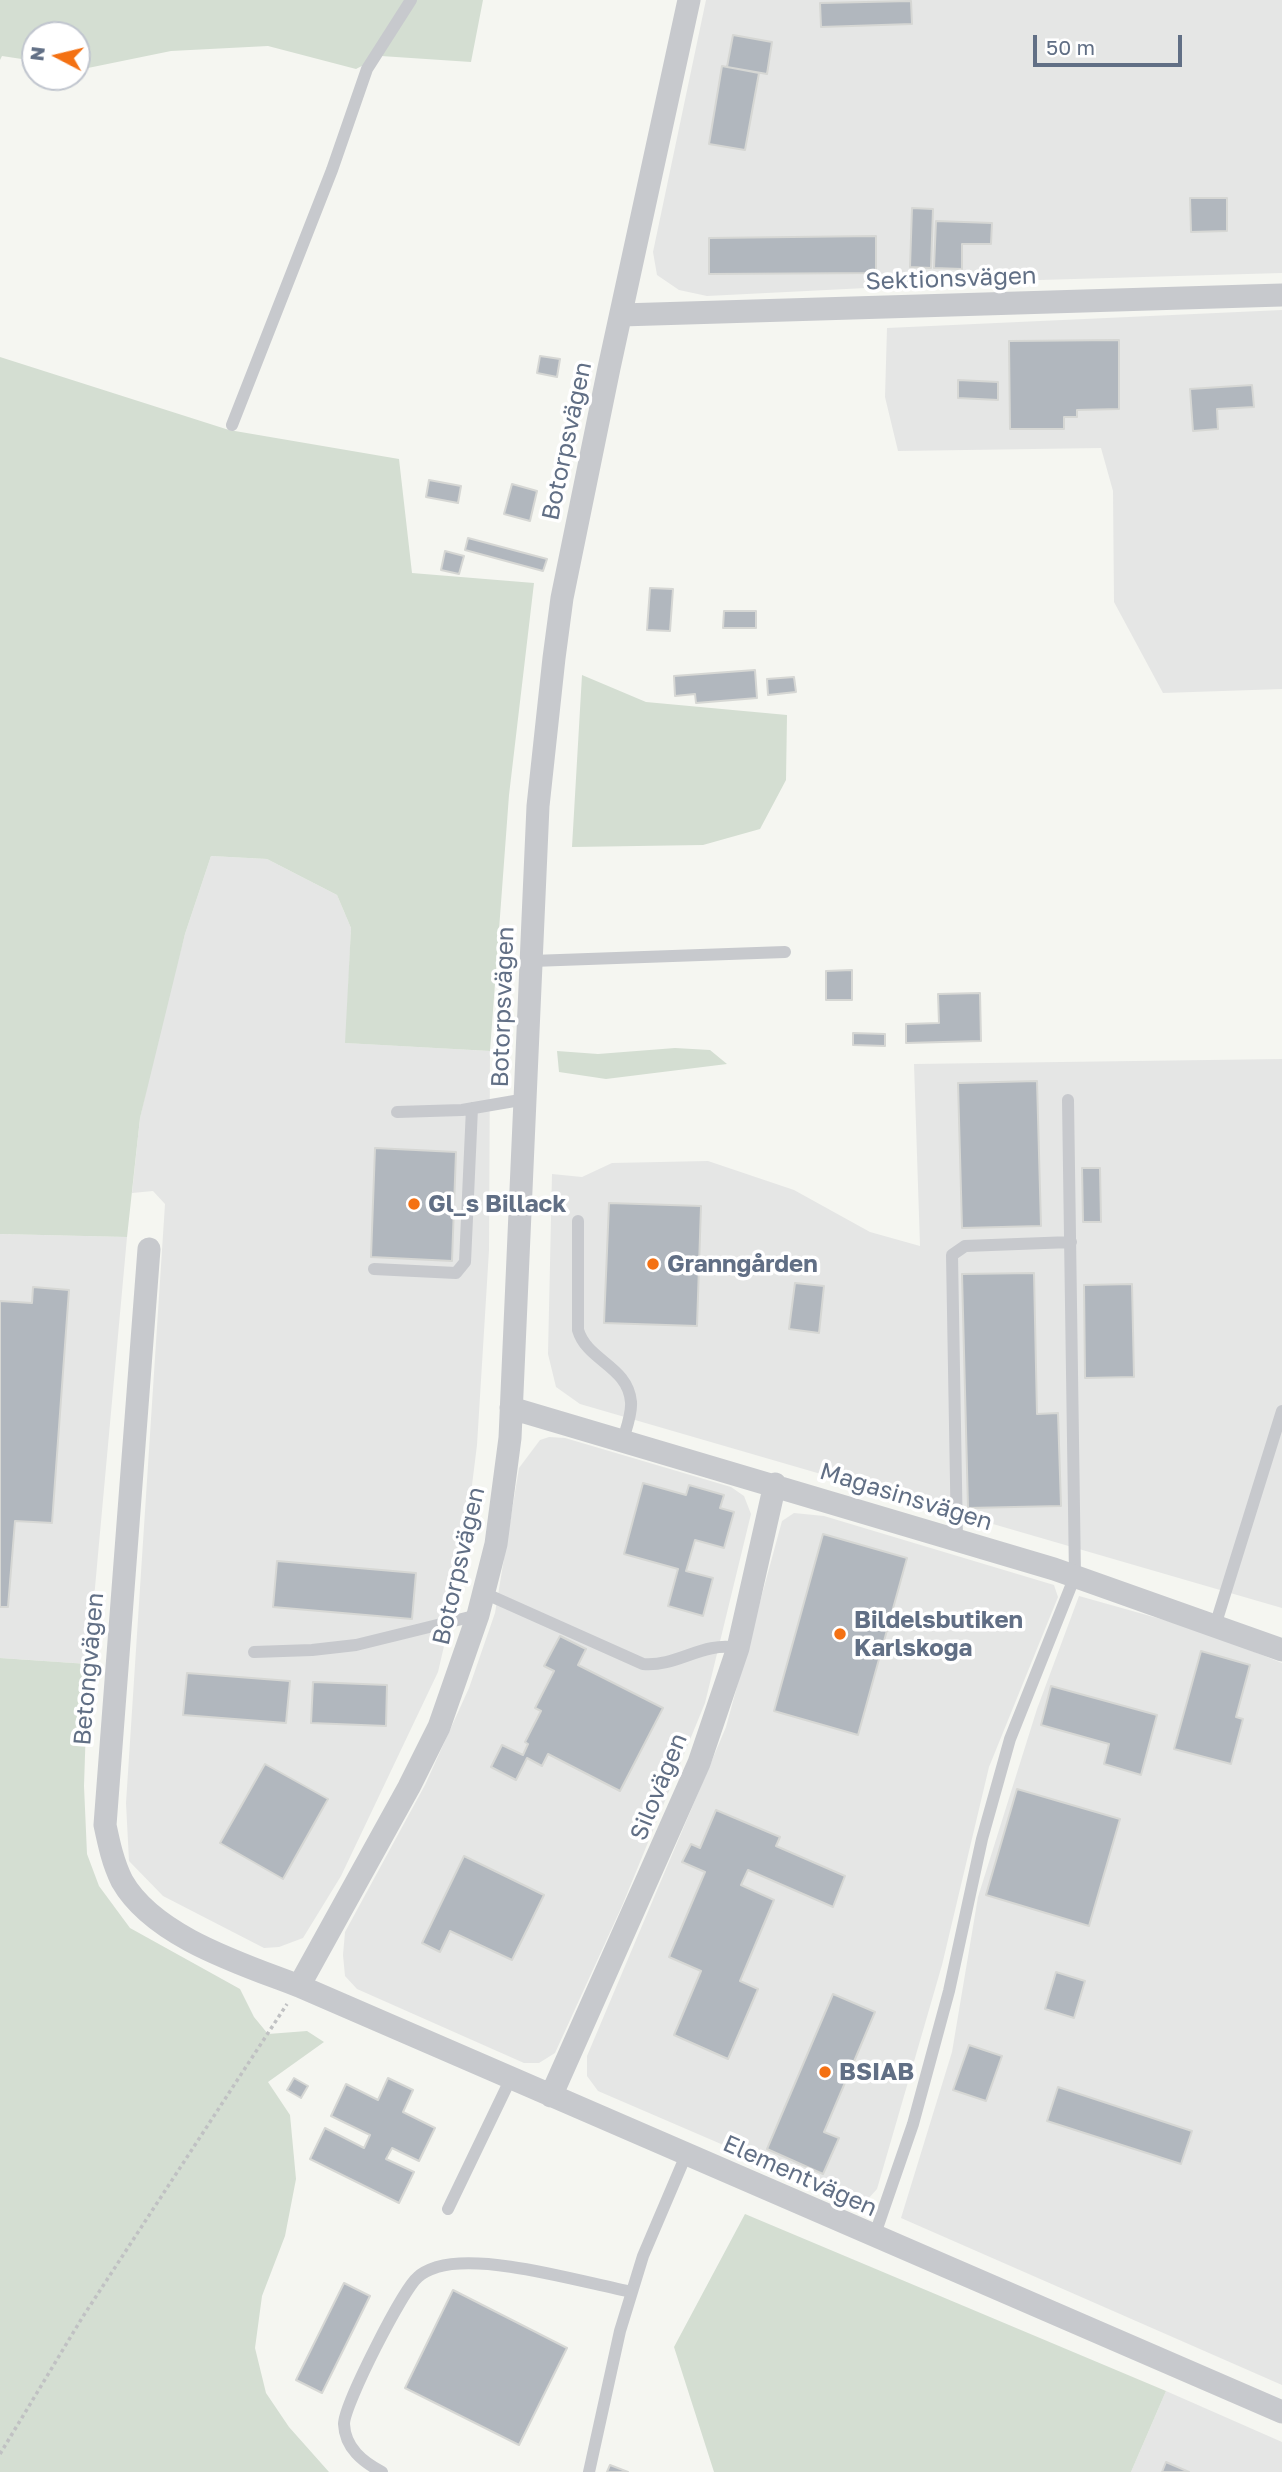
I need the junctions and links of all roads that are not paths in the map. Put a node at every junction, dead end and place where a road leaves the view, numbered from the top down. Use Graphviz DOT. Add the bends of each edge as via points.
graph roads {
  1 [pos="411,0"];
  2 [pos="689,0"];
  3 [pos="1282,295"];
  4 [pos="621,315"];
  5 [pos="232,425"];
  6 [pos="785,952"];
  7 [pos="531,961"];
  8 [pos="526,1098"];
  9 [pos="1068,1100"];
  10 [pos="472,1108"];
  11 [pos="397,1112"];
  12 [pos="578,1221"];
  13 [pos="1071,1242"];
  14 [pos="149,1249"];
  15 [pos="374,1269"];
  16 [pos="511,1408"];
  17 [pos="1282,1411"];
  18 [pos="623,1440"];
  19 [pos="775,1484"];
  20 [pos="957,1540"];
  21 [pos="1075,1576"];
  22 [pos="481,1604"];
  23 [pos="1214,1626"];
  24 [pos="738,1648"];
  25 [pos="1282,1650"];
  26 [pos="254,1652"];
  27 [pos="299,1986"];
  28 [pos="511,2078"];
  29 [pos="551,2096"];
  30 [pos="686,2155"];
  31 [pos="448,2209"];
  32 [pos="874,2237"];
  33 [pos="632,2292"];
  34 [pos="1282,2412"];
  35 [pos="382,2472"];
  36 [pos="589,2472"];
  1 -- 5 [label="lane" via="367,69"];
  2 -- 4 [label="street, Botorpsvägen"];
  3 -- 4 [label="street, Sektionsvägen"];
  4 -- 7 [label="street, Botorpsvägen" via="562,598 538,806"];
  6 -- 7 [label="lane"];
  7 -- 8 [label="street, Botorpsvägen"];
  8 -- 10 [label="lane"];
  8 -- 16 [label="street, Botorpsvägen"];
  9 -- 13 [label="lane"];
  10 -- 11 [label="lane"];
  10 -- 15 [label="lane" via="462,1269 456,1273"];
  12 -- 18 [label="lane" via="578,1330 582,1345 615,1370 627,1389 631,1404"];
  13 -- 20 [label="lane" via="965,1246 951,1255"];
  13 -- 21 [label="lane"];
  14 -- 27 [label="street, Betongvägen" via="104,1825 123,1882 143,1907 170,1929"];
  16 -- 18 [label="street, Magasinsvägen"];
  16 -- 22 [label="street, Botorpsvägen" via="505,1494"];
  17 -- 23 [label="lane"];
  18 -- 19 [label="street, Magasinsvägen"];
  19 -- 20 [label="street, Magasinsvägen"];
  19 -- 24 [label="street, Silovägen"];
  20 -- 21 [label="street, Magasinsvägen"];
  21 -- 23 [label="street, Magasinsvägen"];
  21 -- 32 [label="lane" via="1010,1739 913,2124"];
  22 -- 24 [label="lane" via="643,1664 659,1665 721,1644"];
  22 -- 26 [label="lane" via="356,1645"];
  22 -- 27 [label="street, Botorpsvägen" via="433,1739"];
  23 -- 25 [label="street, Magasinsvägen"];
  24 -- 29 [label="street, Silovägen" via="679,1812"];
  27 -- 28 [label="street, Elementvägen"];
  28 -- 29 [label="street, Elementvägen"];
  28 -- 31 [label="lane"];
  29 -- 30 [label="street, Elementvägen"];
  30 -- 32 [label="street, Elementvägen"];
  30 -- 33 [label="lane"];
  32 -- 34 [label="street, Elementvägen"];
  33 -- 35 [label="lane" via="467,2263 436,2267 416,2278 359,2380 344,2423 349,2445 365,2463"];
  33 -- 36 [label="lane"];
}
